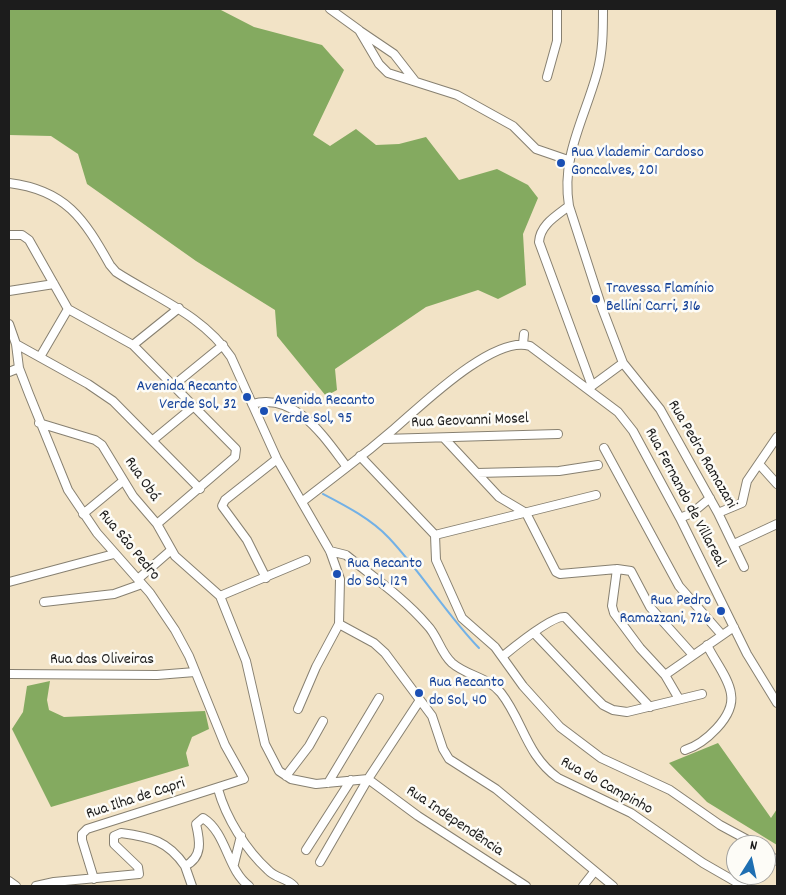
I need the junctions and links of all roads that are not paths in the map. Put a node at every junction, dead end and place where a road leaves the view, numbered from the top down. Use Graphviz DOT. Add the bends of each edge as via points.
graph roads {
  1 [pos="330,9"];
  2 [pos="557,9"];
  3 [pos="603,9"];
  4 [pos="359,30"];
  5 [pos="547,77"];
  6 [pos="415,82"];
  7 [pos="568,160"];
  8 [pos="9,183"];
  9 [pos="569,206"];
  10 [pos="9,235"];
  11 [pos="54,284"];
  12 [pos="9,291"];
  13 [pos="179,308"];
  14 [pos="68,309"];
  15 [pos="9,324"];
  16 [pos="524,334"];
  17 [pos="16,344"];
  18 [pos="222,344"];
  19 [pos="523,344"];
  20 [pos="133,345"];
  21 [pos="40,357"];
  22 [pos="623,363"];
  23 [pos="19,368"];
  24 [pos="9,372"];
  25 [pos="174,385"];
  26 [pos="590,387"];
  27 [pos="252,404"];
  28 [pos="193,407"];
  29 [pos="40,423"];
  30 [pos="558,434"];
  31 [pos="777,437"];
  32 [pos="444,438"];
  33 [pos="382,439"];
  34 [pos="152,440"];
  35 [pos="604,448"];
  36 [pos="360,456"];
  37 [pos="277,460"];
  38 [pos="759,464"];
  39 [pos="598,465"];
  40 [pos="346,467"];
  41 [pos="477,473"];
  42 [pos="123,481"];
  43 [pos="777,484"];
  44 [pos="200,489"];
  45 [pos="596,496"];
  46 [pos="710,498"];
  47 [pos="303,501"];
  48 [pos="718,512"];
  49 [pos="526,513"];
  50 [pos="84,514"];
  51 [pos="680,518"];
  52 [pos="157,524"];
  53 [pos="777,524"];
  54 [pos="435,535"];
  55 [pos="734,544"];
  56 [pos="330,550"];
  57 [pos="170,551"];
  58 [pos="114,554"];
  59 [pos="306,560"];
  60 [pos="744,567"];
  61 [pos="617,569"];
  62 [pos="266,578"];
  63 [pos="140,581"];
  64 [pos="9,582"];
  65 [pos="220,596"];
  66 [pos="44,602"];
  67 [pos="339,624"];
  68 [pos="734,627"];
  69 [pos="534,633"];
  70 [pos="722,635"];
  71 [pos="707,645"];
  72 [pos="693,655"];
  73 [pos="503,656"];
  74 [pos="195,672"];
  75 [pos="9,674"];
  76 [pos="665,675"];
  77 [pos="702,694"];
  78 [pos="379,698"];
  79 [pos="679,699"];
  80 [pos="420,700"];
  81 [pos="777,703"];
  82 [pos="650,707"];
  83 [pos="298,709"];
  84 [pos="323,721"];
  85 [pos="685,750"];
  86 [pos="286,776"];
  87 [pos="244,780"];
  88 [pos="351,780"];
  89 [pos="368,780"];
  90 [pos="328,783"];
  91 [pos="218,789"];
  92 [pos="739,835"];
  93 [pos="241,836"];
  94 [pos="306,850"];
  95 [pos="320,862"];
  96 [pos="234,864"];
  97 [pos="185,866"];
  98 [pos="594,872"];
  99 [pos="94,879"];
  100 [pos="9,881"];
  101 [pos="16,886"];
  102 [pos="36,886"];
  103 [pos="192,886"];
  104 [pos="249,886"];
  105 [pos="294,886"];
  106 [pos="526,886"];
  107 [pos="584,886"];
  108 [pos="613,886"];
  109 [pos="743,886"];
  1 -- 4 [label="street"];
  2 -- 5 [label="street" via="557,40"];
  3 -- 7 [label="street, Rua Pedro Ramazani" via="600,60"];
  4 -- 6 [label="street" via="394,54"];
  4 -- 6 [label="street" via="383,69"];
  6 -- 7 [label="street" via="457,95 513,126 536,149"];
  7 -- 9 [label="street, Rua Pedro Ramazani" via="566,190"];
  8 -- 13 [label="street" via="24,185 65,203 83,220 116,272"];
  9 -- 22 [label="street, Rua Pedro Ramazani"];
  9 -- 26 [label="street" via="546,225 539,242"];
  10 -- 11 [label="street" via="22,235 29,240"];
  11 -- 12 [label="street"];
  11 -- 14 [label="street"];
  13 -- 18 [label="street"];
  13 -- 20 [label="street"];
  14 -- 20 [label="street"];
  14 -- 21 [label="street"];
  15 -- 17 [label="street, Rua São Pedro"];
  16 -- 19 [label="street"];
  17 -- 21 [label="street"];
  17 -- 23 [label="street, Rua São Pedro"];
  18 -- 25 [label="street"];
  18 -- 27 [label="street"];
  19 -- 26 [label="street, Rua Fernando de Villareal"];
  19 -- 33 [label="street" via="504,349 468,367"];
  20 -- 25 [label="street"];
  21 -- 34 [label="street" via="104,394"];
  22 -- 26 [label="street"];
  22 -- 46 [label="street, Rua Pedro Ramazani" via="660,409"];
  23 -- 24 [label="street"];
  23 -- 29 [label="street, Rua São Pedro"];
  25 -- 28 [label="street"];
  26 -- 51 [label="street, Rua Fernando de Villareal" via="625,420"];
  27 -- 37 [label="street"];
  27 -- 40 [label="street" via="276,403 298,412 319,431"];
  28 -- 34 [label="street"];
  28 -- 44 [label="street" via="236,449 235,457"];
  29 -- 42 [label="street, Rua Obá" via="95,440"];
  29 -- 50 [label="street, Rua São Pedro" via="68,490"];
  30 -- 32 [label="street, Rua Geovanni Mosel"];
  31 -- 38 [label="street"];
  32 -- 33 [label="street, Rua Geovanni Mosel"];
  32 -- 41 [label="street"];
  33 -- 36 [label="street"];
  34 -- 44 [label="street"];
  35 -- 70 [label="street" via="679,586"];
  36 -- 40 [label="street"];
  36 -- 54 [label="street"];
  37 -- 47 [label="street"];
  37 -- 62 [label="street" via="222,506 247,540"];
  38 -- 43 [label="street"];
  38 -- 48 [label="street" via="745,485 742,503"];
  39 -- 41 [label="street" via="559,471"];
  40 -- 47 [label="street"];
  41 -- 49 [label="street" via="499,497"];
  42 -- 50 [label="street"];
  42 -- 52 [label="street, Rua Obá"];
  44 -- 52 [label="street"];
  45 -- 49 [label="street"];
  46 -- 48 [label="street, Rua Pedro Ramazani"];
  46 -- 51 [label="street"];
  47 -- 56 [label="street"];
  48 -- 55 [label="street, Rua Pedro Ramazani"];
  49 -- 54 [label="street"];
  49 -- 61 [label="street" via="553,569 558,573"];
  50 -- 58 [label="street, Rua São Pedro"];
  51 -- 68 [label="street, Rua Fernando de Villareal"];
  52 -- 57 [label="street, Rua Obá"];
  53 -- 55 [label="street"];
  54 -- 73 [label="street" via="436,560 457,610 468,625"];
  55 -- 60 [label="street, Rua Pedro Ramazani"];
  56 -- 67 [label="street" via="340,579"];
  56 -- 109 [label="street, Rua do Campinho" via="346,555 418,616 430,628 440,650 451,662 495,687 537,758 549,772 631,813 703,863"];
  57 -- 63 [label="street"];
  57 -- 65 [label="street"];
  58 -- 63 [label="street, Rua São Pedro"];
  58 -- 64 [label="street"];
  59 -- 62 [label="street"];
  61 -- 72 [label="street" via="634,573 650,607"];
  61 -- 76 [label="street" via="614,613"];
  62 -- 65 [label="street"];
  63 -- 66 [label="street" via="114,594"];
  63 -- 74 [label="street, Rua São Pedro" via="176,630"];
  65 -- 86 [label="street" via="246,661 265,744 271,759"];
  67 -- 80 [label="street" via="380,648"];
  67 -- 83 [label="street"];
  68 -- 70 [label="street"];
  68 -- 81 [label="street, Rua Fernando de Villareal"];
  69 -- 73 [label="street"];
  69 -- 82 [label="street" via="603,705 627,712"];
  69 -- 82 [label="street" via="560,616 565,617"];
  70 -- 71 [label="street"];
  71 -- 72 [label="street"];
  71 -- 85 [label="street" via="731,691 731,704 713,734"];
  72 -- 76 [label="street"];
  73 -- 92 [label="street" via="543,710 580,744 601,758 670,790"];
  74 -- 75 [label="street, Rua das Oliveiras" via="157,675"];
  74 -- 87 [label="street, Rua São Pedro" via="225,745"];
  76 -- 79 [label="street"];
  77 -- 79 [label="street"];
  78 -- 90 [label="street"];
  79 -- 82 [label="street"];
  80 -- 89 [label="street"];
  80 -- 98 [label="street" via="436,722 449,759 496,789"];
  84 -- 86 [label="street"];
  86 -- 90 [label="street" via="302,782"];
  87 -- 91 [label="street, Rua Ilha de Capri"];
  88 -- 89 [label="street"];
  88 -- 90 [label="street"];
  88 -- 94 [label="street"];
  89 -- 95 [label="street"];
  89 -- 106 [label="street, Rua Independência"];
  91 -- 93 [label="street"];
  91 -- 99 [label="street, Rua Ilha de Capri" via="84,831 82,840"];
  93 -- 96 [label="street"];
  93 -- 105 [label="street" via="268,871"];
  96 -- 97 [label="street" via="203,818 196,824 200,848 193,861"];
  96 -- 104 [label="street"];
  97 -- 99 [label="street" via="167,845 121,833 114,836 114,844 138,867 140,873"];
  97 -- 103 [label="street"];
  98 -- 107 [label="street"];
  98 -- 108 [label="street"];
  99 -- 102 [label="street"];
  100 -- 101 [label="street"];
}
